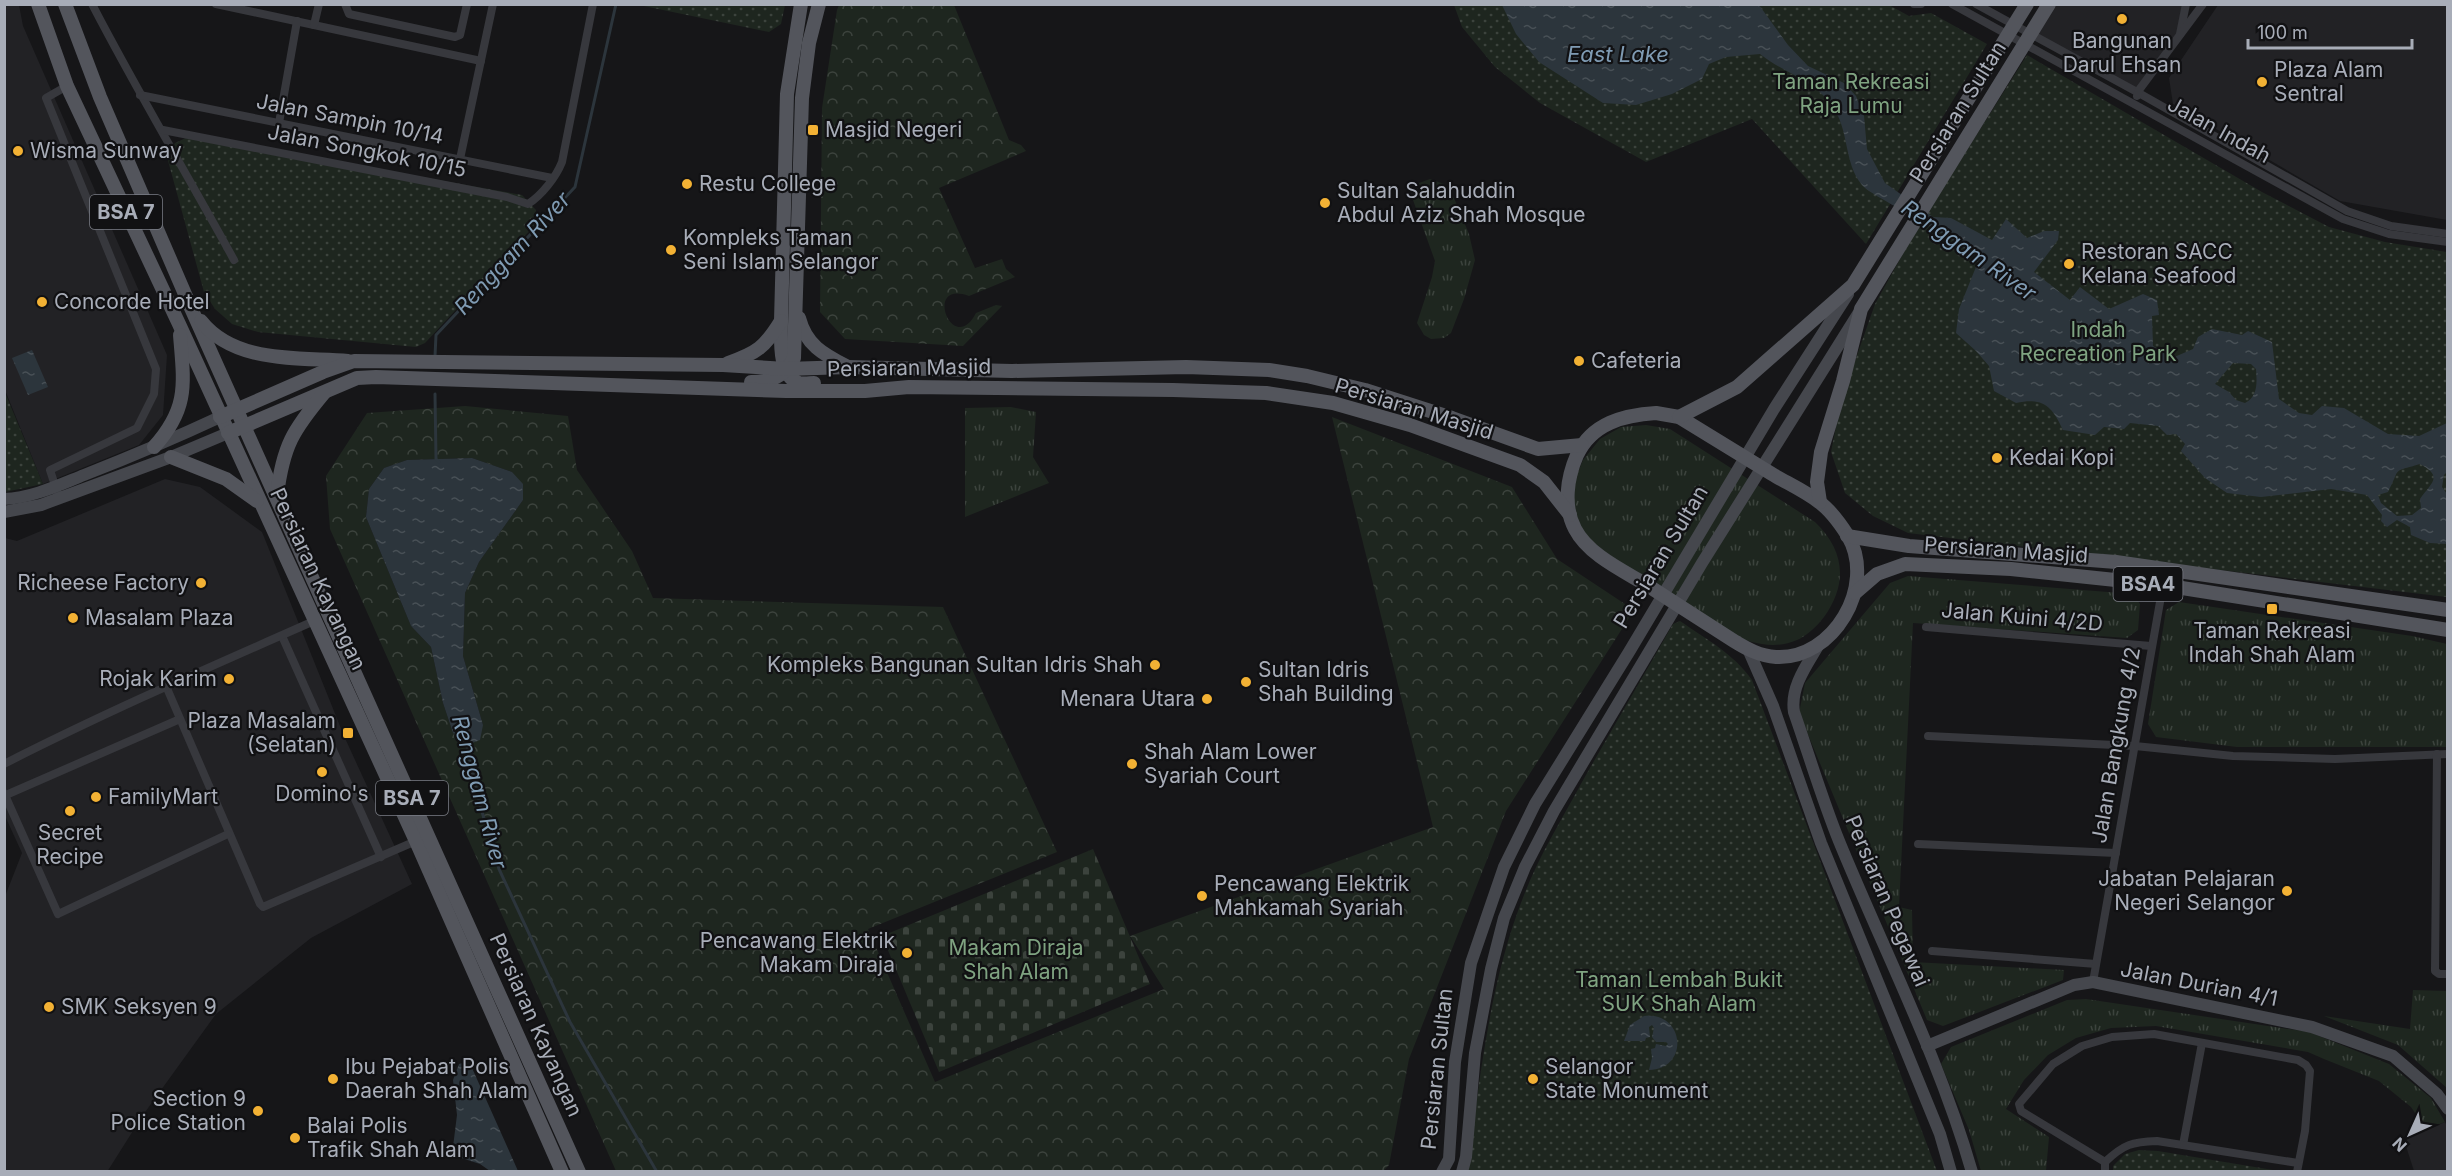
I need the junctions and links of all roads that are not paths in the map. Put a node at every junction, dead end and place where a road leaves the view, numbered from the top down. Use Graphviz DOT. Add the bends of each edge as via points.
graph roads {
  1 [pos="38,4"];
  2 [pos="65,4"];
  3 [pos="92,4"];
  4 [pos="216,4"];
  5 [pos="319,4"];
  6 [pos="345,4"];
  7 [pos="467,4"];
  8 [pos="493,4"];
  9 [pos="593,4"];
  10 [pos="801,4"];
  11 [pos="819,4"];
  12 [pos="1914,4"];
  13 [pos="1921,4"];
  14 [pos="1952,4"];
  15 [pos="1976,4"];
  16 [pos="2026,4"];
  17 [pos="2049,4"];
  18 [pos="2186,4"];
  19 [pos="2203,4"];
  20 [pos="297,21"];
  21 [pos="314,25"];
  22 [pos="2178,40"];
  23 [pos="808,43"];
  24 [pos="793,47"];
  25 [pos="481,61"];
  26 [pos="67,86"];
  27 [pos="2138,92"];
  28 [pos="140,95"];
  29 [pos="2135,105"];
  30 [pos="279,123"];
  31 [pos="163,130"];
  32 [pos="460,159"];
  33 [pos="552,178"];
  34 [pos="2448,234"];
  35 [pos="2448,242"];
  36 [pos="234,260"];
  37 [pos="1853,285"];
  38 [pos="191,308"];
  39 [pos="796,309"];
  40 [pos="1861,309"];
  41 [pos="781,321"];
  42 [pos="179,324"];
  43 [pos="354,361"];
  44 [pos="723,365"];
  45 [pos="848,367"];
  46 [pos="786,369"];
  47 [pos="713,387"];
  48 [pos="909,387"];
  49 [pos="325,391"];
  50 [pos="236,409"];
  51 [pos="220,417"];
  52 [pos="1678,417"];
  53 [pos="243,425"];
  54 [pos="228,433"];
  55 [pos="1582,445"];
  56 [pos="154,447"];
  57 [pos="171,457"];
  58 [pos="57,492"];
  59 [pos="277,498"];
  60 [pos="4,499"];
  61 [pos="1820,502"];
  62 [pos="261,505"];
  63 [pos="4,512"];
  64 [pos="1570,515"];
  65 [pos="1847,536"];
  66 [pos="2163,585"];
  67 [pos="1855,593"];
  68 [pos="2448,610"];
  69 [pos="314,621"];
  70 [pos="1926,627"];
  71 [pos="2448,630"];
  72 [pos="282,636"];
  73 [pos="1818,646"];
  74 [pos="2151,646"];
  75 [pos="1748,650"];
  76 [pos="166,686"];
  77 [pos="180,719"];
  78 [pos="1928,736"];
  79 [pos="2135,746"];
  80 [pos="2437,754"];
  81 [pos="2448,754"];
  82 [pos="4,764"];
  83 [pos="5,794"];
  84 [pos="228,834"];
  85 [pos="416,841"];
  86 [pos="1918,844"];
  87 [pos="2116,853"];
  88 [pos="381,856"];
  89 [pos="2436,862"];
  90 [pos="2448,862"];
  91 [pos="1932,951"];
  92 [pos="2096,964"];
  93 [pos="2443,974"];
  94 [pos="2093,982"];
  95 [pos="2202,1043"];
  96 [pos="1927,1046"];
  97 [pos="2448,1109"];
  98 [pos="2183,1144"];
  99 [pos="2105,1162"];
  100 [pos="2297,1167"];
  101 [pos="562,1172"];
  102 [pos="579,1172"];
  103 [pos="1442,1172"];
  104 [pos="1462,1172"];
  105 [pos="1951,1172"];
  106 [pos="1972,1172"];
  107 [pos="2105,1172"];
  1 -- 26 [label="main road, Persiaran Kayangan / BSA 7"];
  2 -- 38 [label="main road, Persiaran Kayangan / BSA 7" via="100,97"];
  3 -- 28 [label="street"];
  4 -- 20 [label="street"];
  5 -- 21 [label="street"];
  6 -- 7 [label="street" via="349,14 455,37 460,35"];
  8 -- 25 [label="street"];
  9 -- 33 [label="street" via="562,162"];
  10 -- 24 [label="main road"];
  11 -- 23 [label="main road"];
  12 -- 13 [label="street"];
  14 -- 29 [label="street, Jalan Indah"];
  15 -- 27 [label="street, Jalan Indah"];
  16 -- 37 [label="main road, Persiaran Sultan"];
  17 -- 40 [label="main road, Persiaran Sultan"];
  18 -- 22 [label="street"];
  19 -- 22 [label="street"];
  20 -- 21 [label="street"];
  20 -- 30 [label="street"];
  21 -- 25 [label="street"];
  22 -- 27 [label="street"];
  23 -- 24 [label="main road"];
  23 -- 39 [label="main road" via="802,98"];
  24 -- 41 [label="main road" via="787,94"];
  25 -- 32 [label="street"];
  26 -- 42 [label="main road, Persiaran Kayangan / BSA 7"];
  26 -- 58 [label="street" via="46,98 156,369 154,394 137,428 50,470"];
  27 -- 29 [label="street"];
  27 -- 34 [label="street, Jalan Indah" via="2347,211 2391,226"];
  28 -- 30 [label="street, Jalan Sampin 10/14"];
  28 -- 31 [label="street"];
  29 -- 35 [label="street, Jalan Indah" via="2343,219 2389,234"];
  30 -- 32 [label="street, Jalan Sampin 10/14"];
  31 -- 33 [label="street, Jalan Songkok 10/15" via="528,204"];
  31 -- 36 [label="street"];
  32 -- 33 [label="street, Jalan Sampin 10/14"];
  37 -- 52 [label="main road" via="1737,387"];
  37 -- 103 [label="street, Persiaran Sultan" via="1534,804 1504,867 1471,963 1455,1062 1449,1160"];
  38 -- 43 [label="main road" via="209,331 239,349"];
  38 -- 50 [label="main road, Persiaran Kayangan / BSA 7"];
  39 -- 45 [label="main road" via="802,331 814,348"];
  39 -- 46 [label="main road" via="794,358"];
  40 -- 61 [label="main road" via="1821,452 1817,482"];
  40 -- 104 [label="street, Persiaran Sultan" via="1702,562 1554,811 1525,867 1504,918 1491,969 1475,1053"];
  41 -- 44 [label="main road" via="762,348"];
  41 -- 46 [label="main road"];
  42 -- 51 [label="main road, Persiaran Kayangan / BSA 7"];
  42 -- 56 [label="main road" via="181,405 170,430"];
  43 -- 44 [label="main road, Persiaran Masjid"];
  43 -- 50 [label="main road, Persiaran Masjid"];
  44 -- 46 [label="main road, Persiaran Masjid"];
  45 -- 46 [label="main road, Persiaran Masjid"];
  45 -- 55 [label="main road, Persiaran Masjid" via="1269,370 1365,390 1538,449"];
  46 -- 47 [label="main road" via="781,376 765,382"];
  46 -- 48 [label="main road" via="800,383"];
  47 -- 48 [label="main road, Persiaran Masjid" via="865,391"];
  47 -- 49 [label="main road, Persiaran Masjid" via="376,377 357,378"];
  48 -- 64 [label="main road, Persiaran Masjid" via="1266,393 1333,404 1410,425 1520,465 1544,482"];
  49 -- 53 [label="main road, Persiaran Masjid"];
  49 -- 59 [label="main road" via="295,430 280,466"];
  50 -- 51 [label="main road, Persiaran Masjid"];
  50 -- 53 [label="main road, Persiaran Kayangan / BSA 7"];
  51 -- 54 [label="main road, Persiaran Kayangan / BSA 7"];
  51 -- 56 [label="street"];
  52 -- 55 [label="main road" via="1631,414 1612,420"];
  52 -- 61 [label="main road"];
  53 -- 54 [label="main road, Persiaran Masjid"];
  53 -- 59 [label="main road, Persiaran Kayangan / BSA 7"];
  54 -- 57 [label="street"];
  54 -- 62 [label="main road, Persiaran Kayangan / BSA 7"];
  55 -- 64 [label="main road" via="1570,471"];
  56 -- 58 [label="street"];
  57 -- 58 [label="street"];
  57 -- 62 [label="main road" via="226,479"];
  58 -- 60 [label="street"];
  58 -- 63 [label="street" via="41,505"];
  59 -- 102 [label="main road, Persiaran Kayangan / BSA 7"];
  61 -- 65 [label="main road"];
  62 -- 69 [label="main road, Persiaran Kayangan / BSA 7"];
  64 -- 75 [label="main road, Persiaran Masjid" via="1575,530 1596,553"];
  65 -- 67 [label="main road" via="1856,558"];
  65 -- 68 [label="main road, Persiaran Masjid / BSA4" via="1909,546 2116,562"];
  66 -- 67 [label="main road, Persiaran Masjid / BSA4" via="2011,569 1905,564 1877,574"];
  66 -- 71 [label="main road, Persiaran Masjid / BSA4"];
  66 -- 74 [label="street, Jalan Bangkung 4/2"];
  67 -- 73 [label="main road" via="1848,612"];
  69 -- 72 [label="street"];
  69 -- 85 [label="main road, Persiaran Kayangan / BSA 7"];
  70 -- 74 [label="street, Jalan Kuini 4/2D"];
  72 -- 76 [label="street"];
  72 -- 88 [label="street"];
  73 -- 75 [label="main road, Persiaran Masjid" via="1778,657"];
  73 -- 96 [label="street, Persiaran Pegawai" via="1796,689 1792,700 1794,712 1838,839"];
  74 -- 79 [label="street, Jalan Bangkung 4/2"];
  75 -- 105 [label="street, Persiaran Pegawai" via="1773,706 1821,843 1940,1134"];
  76 -- 77 [label="street"];
  76 -- 82 [label="street"];
  77 -- 83 [label="street"];
  77 -- 84 [label="street"];
  78 -- 79 [label="street"];
  79 -- 80 [label="street" via="2234,756 2306,758"];
  79 -- 87 [label="street, Jalan Bangkung 4/2"];
  80 -- 81 [label="street"];
  80 -- 89 [label="street"];
  83 -- 84 [label="street" via="58,914"];
  84 -- 88 [label="street" via="263,907"];
  85 -- 88 [label="street"];
  85 -- 101 [label="main road, Persiaran Kayangan / BSA 7"];
  86 -- 87 [label="street"];
  87 -- 92 [label="street, Jalan Bangkung 4/2"];
  89 -- 90 [label="street"];
  89 -- 93 [label="street" via="2435,971"];
  91 -- 92 [label="street"];
  92 -- 94 [label="street, Jalan Bangkung 4/2"];
  94 -- 96 [label="street, Jalan Durian 4/1" via="2074,985"];
  94 -- 97 [label="street, Jalan Durian 4/1" via="2322,1030 2393,1056 2438,1094"];
  95 -- 98 [label="street"];
  95 -- 99 [label="street" via="2154,1034 2112,1037 2082,1046 2053,1064 2032,1086 2019,1107 2021,1111"];
  95 -- 100 [label="street" via="2298,1060 2309,1067 2305,1131"];
  96 -- 106 [label="street, Persiaran Pegawai" via="1961,1132"];
  98 -- 99 [label="street" via="2137,1142 2120,1148"];
  98 -- 100 [label="street"];
  99 -- 107 [label="street"];
}
